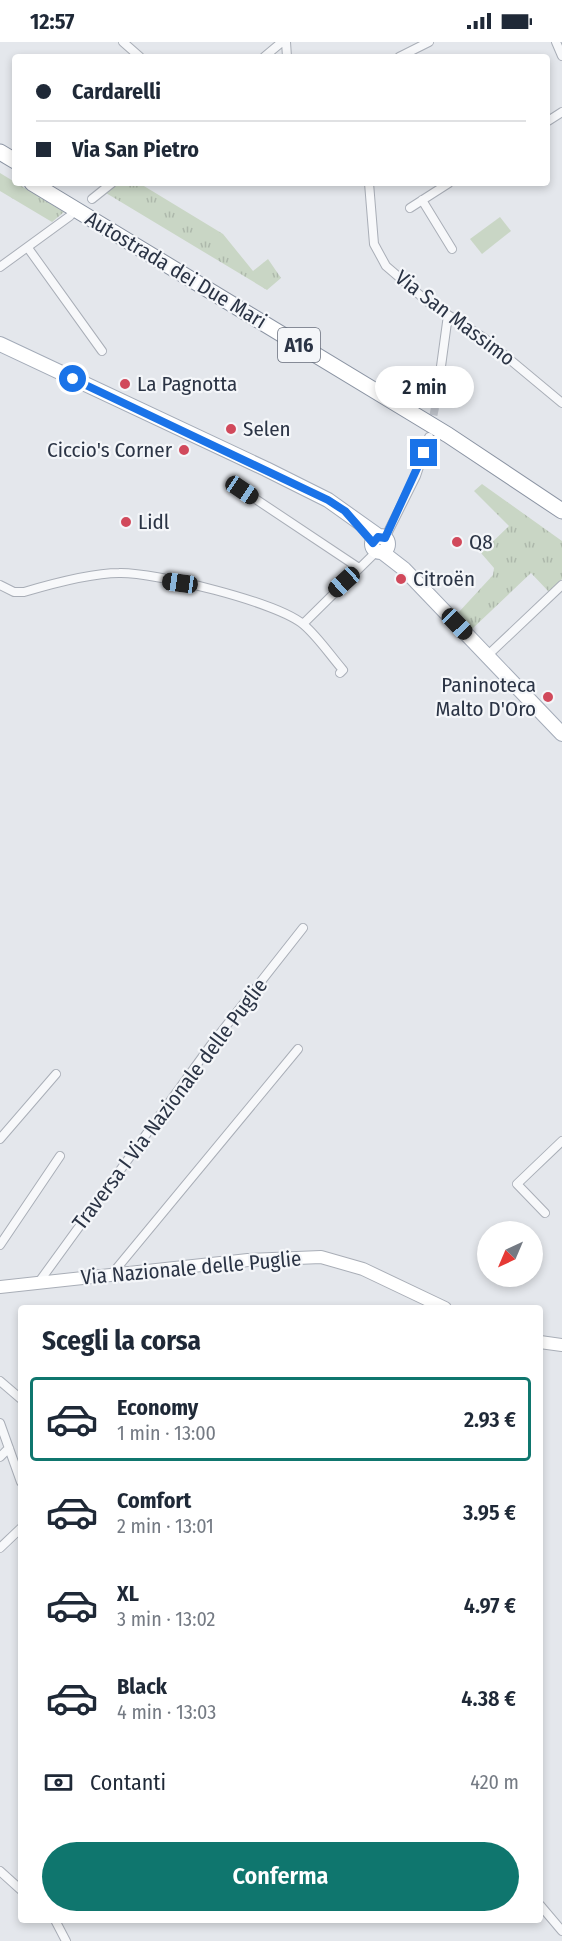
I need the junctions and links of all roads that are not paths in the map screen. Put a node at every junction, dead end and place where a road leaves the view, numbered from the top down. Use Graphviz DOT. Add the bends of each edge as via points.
graph roads {
  1 [pos="123,42"];
  2 [pos="284,42"];
  3 [pos="429,42"];
  4 [pos="556,42"];
  5 [pos="137,54"];
  6 [pos="268,54"];
  7 [pos="405,54"];
  8 [pos="562,56"];
  9 [pos="37,186"];
  10 [pos="56,186"];
  11 [pos="108,186"];
  12 [pos="369,186"];
  13 [pos="444,186"];
  14 [pos="92,199"];
  15 [pos="422,200"];
  16 [pos="411,207"];
  17 [pos="70,216"];
  18 [pos="28,248"];
  19 [pos="452,249"];
  20 [pos="0,267"];
  21 [pos="448,315"];
  22 [pos="0,344"];
  23 [pos="102,351"];
  24 [pos="436,403"];
  25 [pos="562,403"];
  26 [pos="429,436"];
  27 [pos="242,490"];
  28 [pos="562,500"];
  29 [pos="562,511"];
  30 [pos="381,544"];
  31 [pos="359,568"];
  32 [pos="0,585"];
  33 [pos="562,585"];
  34 [pos="303,624"];
  35 [pos="487,656"];
  36 [pos="340,673"];
  37 [pos="562,734"];
  38 [pos="303,928"];
  39 [pos="298,1049"];
  40 [pos="56,1074"];
  41 [pos="0,1139"];
  42 [pos="562,1141"];
  43 [pos="60,1156"];
  44 [pos="545,1213"];
  45 [pos="0,1245"];
  46 [pos="112,1274"];
  47 [pos="39,1282"];
  48 [pos="0,1287"];
  49 [pos="439,1305"];
  50 [pos="543,1342"];
  51 [pos="562,1345"];
  52 [pos="0,1381"];
  53 [pos="18,1396"];
  54 [pos="0,1423"];
  55 [pos="9,1448"];
  56 [pos="0,1457"];
  57 [pos="18,1474"];
  58 [pos="18,1531"];
  59 [pos="0,1548"];
  60 [pos="0,1871"];
  61 [pos="18,1887"];
  62 [pos="543,1909"];
  63 [pos="57,1923"];
  64 [pos="562,1931"];
  65 [pos="66,1941"];
  1 -- 5 [label="street"];
  2 -- 6 [label="street"];
  3 -- 7 [label="street"];
  4 -- 8 [label="street"];
  9 -- 29 [label="highway, Autostrada dei Due Mari / A16" via="448,435"];
  10 -- 28 [label="highway, Autostrada dei Due Mari / A16" via="453,427"];
  11 -- 14 [label="street"];
  12 -- 21 [label="street, Via San Massimo" via="374,244 379,256 394,273"];
  13 -- 15 [label="street"];
  15 -- 16 [label="street"];
  15 -- 19 [label="street"];
  17 -- 18 [label="street"];
  18 -- 20 [label="street"];
  18 -- 23 [label="street"];
  21 -- 24 [label="street"];
  21 -- 25 [label="street, Via San Massimo" via="484,338"];
  22 -- 30 [label="main road" via="266,469 345,511"];
  26 -- 30 [label="street" via="416,476"];
  27 -- 31 [label="street"];
  30 -- 31 [label="street"];
  30 -- 35 [label="main road"];
  31 -- 34 [label="street"];
  32 -- 34 [label="street" via="24,592 117,573 142,574 252,601"];
  33 -- 35 [label="street"];
  34 -- 36 [label="street" via="343,670"];
  35 -- 37 [label="main road"];
  38 -- 47 [label="street, Traversa I Via Nazionale delle Puglie" via="211,1045"];
  39 -- 46 [label="street"];
  40 -- 41 [label="street"];
  42 -- 44 [label="street" via="518,1184"];
  43 -- 45 [label="street"];
  46 -- 47 [label="main road, Via Nazionale delle Puglie"];
  46 -- 49 [label="main road, Via Nazionale delle Puglie" via="321,1257 363,1269"];
  47 -- 48 [label="main road, Via Nazionale delle Puglie"];
  50 -- 51 [label="main road"];
  52 -- 53 [label="street"];
  54 -- 55 [label="street"];
  55 -- 56 [label="street"];
  55 -- 57 [label="street"];
  58 -- 59 [label="street"];
  60 -- 61 [label="street"];
  62 -- 64 [label="street"];
  63 -- 65 [label="street"];
}
